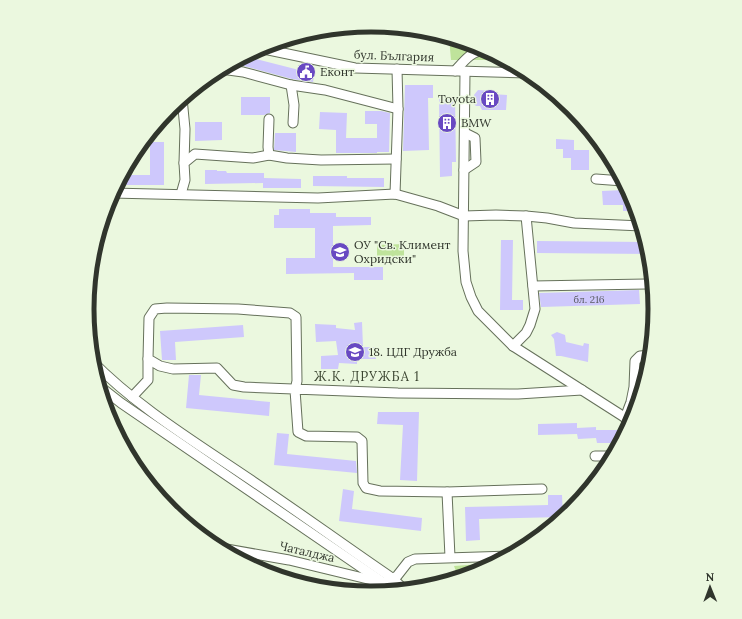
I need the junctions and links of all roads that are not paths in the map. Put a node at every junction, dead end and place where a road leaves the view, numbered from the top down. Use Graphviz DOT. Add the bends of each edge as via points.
graph roads {
  1 [pos="272,51"];
  2 [pos="476,53"];
  3 [pos="397,69"];
  4 [pos="230,70"];
  5 [pos="455,71"];
  6 [pos="465,72"];
  7 [pos="516,73"];
  8 [pos="291,85"];
  9 [pos="183,106"];
  10 [pos="398,109"];
  11 [pos="269,119"];
  12 [pos="293,123"];
  13 [pos="269,155"];
  14 [pos="396,159"];
  15 [pos="184,163"];
  16 [pos="596,179"];
  17 [pos="616,181"];
  18 [pos="119,193"];
  19 [pos="181,194"];
  20 [pos="396,194"];
  21 [pos="464,216"];
  22 [pos="526,216"];
  23 [pos="636,226"];
  24 [pos="646,284"];
  25 [pos="533,286"];
  26 [pos="513,346"];
  27 [pos="644,356"];
  28 [pos="148,359"];
  29 [pos="100,369"];
  30 [pos="295,390"];
  31 [pos="582,390"];
  32 [pos="106,391"];
  33 [pos="132,397"];
  34 [pos="630,408"];
  35 [pos="626,418"];
  36 [pos="595,456"];
  37 [pos="606,456"];
  38 [pos="542,489"];
  39 [pos="447,492"];
  40 [pos="232,550"];
  41 [pos="498,556"];
  42 [pos="450,557"];
  43 [pos="388,581"];
  44 [pos="396,586"];
  1 -- 3 [label="street, бул. България" via="355,68"];
  2 -- 5 [label="street" via="468,57"];
  3 -- 5 [label="street, бул. България"];
  3 -- 10 [label="street"];
  4 -- 8 [label="street"];
  5 -- 6 [label="street, бул. България"];
  6 -- 7 [label="street, бул. България"];
  6 -- 21 [label="street"];
  8 -- 10 [label="street" via="325,90"];
  8 -- 12 [label="street"];
  9 -- 15 [label="street"];
  10 -- 14 [label="street"];
  11 -- 13 [label="street"];
  13 -- 14 [label="street" via="322,160"];
  13 -- 15 [label="street" via="253,158 195,154"];
  14 -- 20 [label="street"];
  15 -- 19 [label="street" via="185,180"];
  16 -- 17 [label="street"];
  18 -- 19 [label="street"];
  19 -- 20 [label="street" via="318,198"];
  20 -- 21 [label="street"];
  21 -- 22 [label="street"];
  21 -- 26 [label="street" via="463,251 466,282 471,297 478,311"];
  22 -- 23 [label="street" via="574,223"];
  22 -- 25 [label="street"];
  24 -- 25 [label="street"];
  25 -- 26 [label="street" via="534,309 530,325"];
  26 -- 31 [label="street"];
  27 -- 34 [label="street" via="635,361"];
  28 -- 30 [label="street" via="160,366 173,368 217,368 233,385"];
  28 -- 30 [label="street" via="149,318 155,309 238,309 290,313 296,317"];
  28 -- 33 [label="street" via="148,380"];
  29 -- 33 [label="street"];
  30 -- 31 [label="street" via="518,394"];
  30 -- 39 [label="street" via="298,432 306,436 357,438 362,441 363,483 366,488 380,491"];
  31 -- 35 [label="street"];
  32 -- 43 [label="street"];
  33 -- 43 [label="street"];
  36 -- 37 [label="street"];
  38 -- 39 [label="street"];
  39 -- 42 [label="street"];
  40 -- 43 [label="street, Чаталджа"];
  41 -- 42 [label="street"];
  42 -- 43 [label="street" via="415,559 408,562 397,576"];
  43 -- 44 [label="street"];
}
